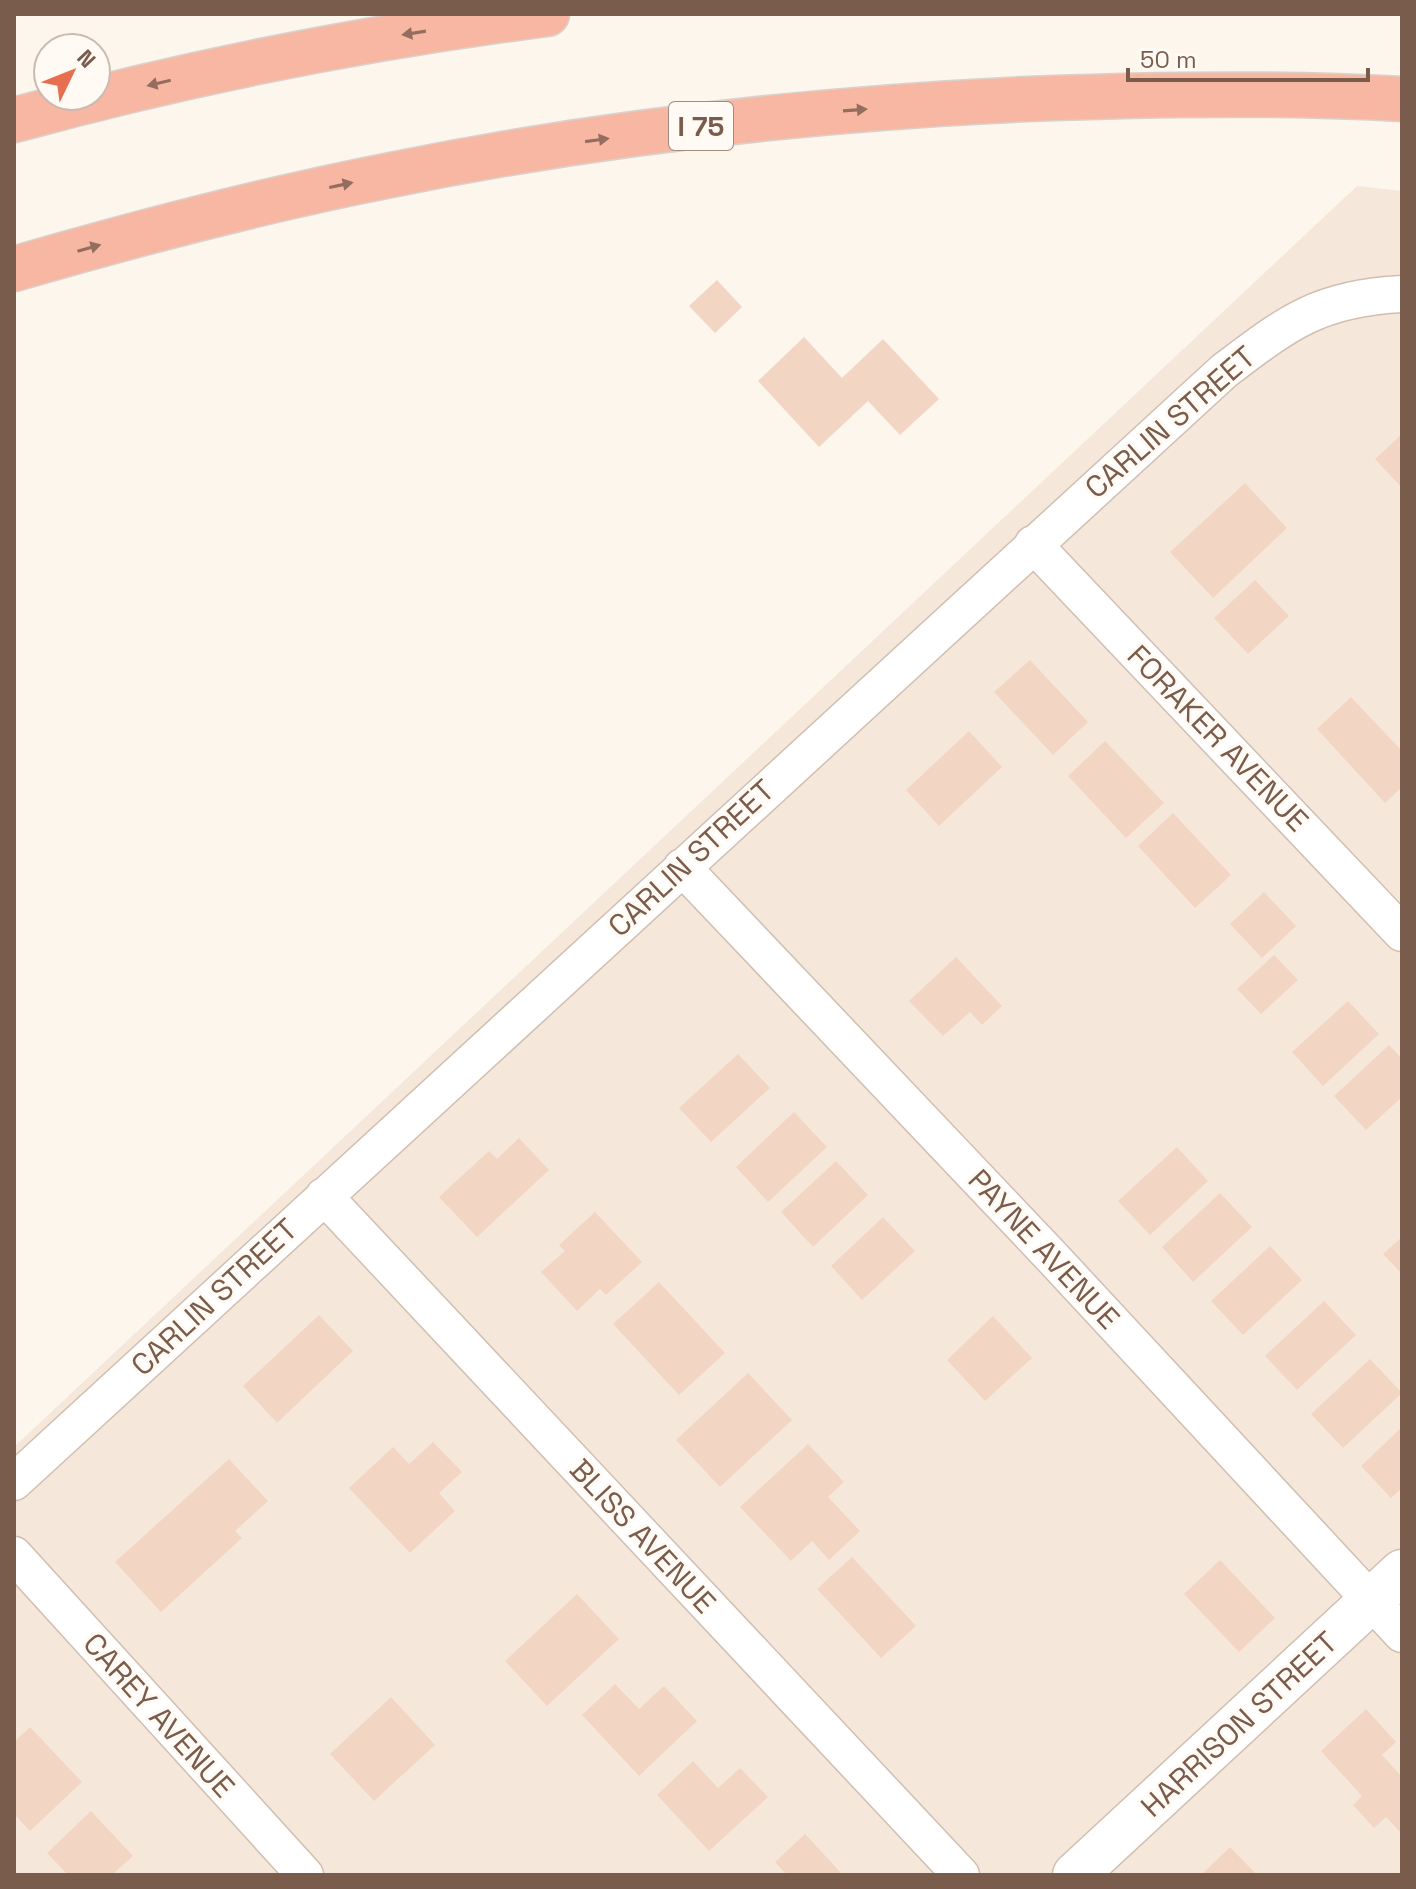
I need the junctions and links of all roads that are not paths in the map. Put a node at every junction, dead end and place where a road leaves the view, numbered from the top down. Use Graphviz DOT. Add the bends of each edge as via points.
graph roads {
  1 [pos="547,14"];
  2 [pos="1402,99"];
  3 [pos="14,120"];
  4 [pos="14,269"];
  5 [pos="1402,294"];
  6 [pos="1033,544"];
  7 [pos="682,867"];
  8 [pos="1402,933"];
  9 [pos="324,1196"];
  10 [pos="14,1482"];
  11 [pos="14,1555"];
  12 [pos="1386,1587"];
  13 [pos="1402,1634"];
  14 [pos="305,1875"];
  15 [pos="961,1875"];
  16 [pos="1075,1875"];
  1 -- 3 [label="highway, one-way" via="214,70"];
  4 -- 2 [label="highway, I 75, one-way" via="392,174 677,128 851,110 1111,96"];
  5 -- 6 [label="street, CARLIN STREET" via="1366,296 1282,327 1224,371"];
  6 -- 7 [label="street, CARLIN STREET"];
  6 -- 8 [label="street, FORAKER AVENUE"];
  7 -- 9 [label="street, CARLIN STREET"];
  7 -- 12 [label="street, PAYNE AVENUE" via="1051,1256"];
  9 -- 10 [label="street, CARLIN STREET"];
  9 -- 15 [label="street, BLISS AVENUE"];
  11 -- 14 [label="street, CAREY AVENUE"];
  12 -- 13 [label="street, PAYNE AVENUE"];
  12 -- 16 [label="street, HARRISON STREET"];
}
